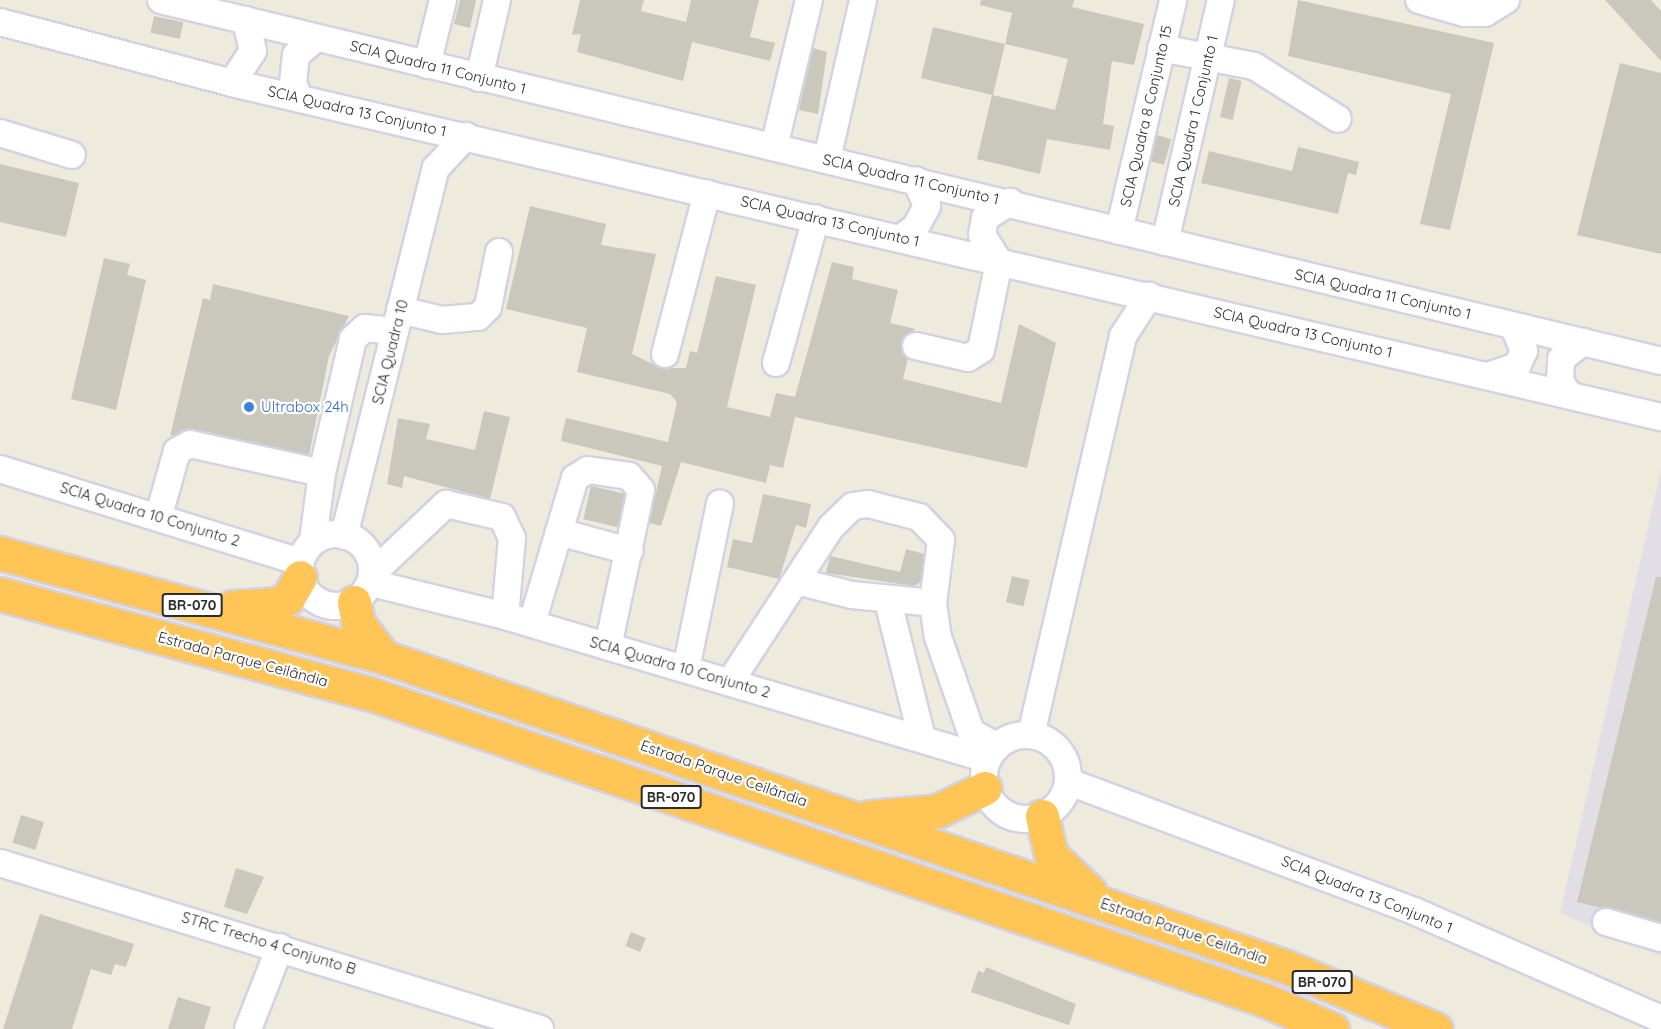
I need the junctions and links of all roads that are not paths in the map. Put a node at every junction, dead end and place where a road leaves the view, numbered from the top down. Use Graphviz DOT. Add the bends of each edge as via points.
graph roads {
  1 [pos="161,0"];
  2 [pos="443,0"];
  3 [pos="497,0"];
  4 [pos="809,0"];
  5 [pos="863,0"];
  6 [pos="1173,0"];
  7 [pos="1221,0"];
  8 [pos="1419,0"];
  9 [pos="1506,0"];
  10 [pos="246,20"];
  11 [pos="0,22"];
  12 [pos="316,38"];
  13 [pos="1161,48"];
  14 [pos="1207,54"];
  15 [pos="427,64"];
  16 [pos="479,78"];
  17 [pos="232,82"];
  18 [pos="298,96"];
  19 [pos="1338,119"];
  20 [pos="422,125"];
  21 [pos="0,133"];
  22 [pos="466,136"];
  23 [pos="774,147"];
  24 [pos="72,155"];
  25 [pos="827,159"];
  26 [pos="436,168"];
  27 [pos="916,180"];
  28 [pos="707,193"];
  29 [pos="1010,202"];
  30 [pos="816,218"];
  31 [pos="1119,231"];
  32 [pos="901,238"];
  33 [pos="1165,242"];
  34 [pos="499,252"];
  35 [pos="999,262"];
  36 [pos="1115,287"];
  37 [pos="1149,296"];
  38 [pos="398,320"];
  39 [pos="1513,325"];
  40 [pos="1123,336"];
  41 [pos="1583,342"];
  42 [pos="916,346"];
  43 [pos="665,354"];
  44 [pos="1661,361"];
  45 [pos="776,363"];
  46 [pos="347,366"];
  47 [pos="1487,376"];
  48 [pos="383,377"];
  49 [pos="1569,395"];
  50 [pos="337,409"];
  51 [pos="1661,417"];
  52 [pos="372,422"];
  53 [pos="0,469"];
  54 [pos="322,473"];
  55 [pos="720,503"];
  56 [pos="159,514"];
  57 [pos="559,532"];
  58 [pos="344,536"];
  59 [pos="313,540"];
  60 [pos="629,550"];
  61 [pos="0,553"];
  62 [pos="300,570"];
  63 [pos="796,581"];
  64 [pos="367,586"];
  65 [pos="0,594"];
  66 [pos="177,601"];
  67 [pos="888,601"];
  68 [pos="933,603"];
  69 [pos="506,616"];
  70 [pos="532,623"];
  71 [pos="608,646"];
  72 [pos="384,657"];
  73 [pos="686,669"];
  74 [pos="730,682"];
  75 [pos="1031,735"];
  76 [pos="922,738"];
  77 [pos="989,764"];
  78 [pos="1068,782"];
  79 [pos="1042,816"];
  80 [pos="855,818"];
  81 [pos="0,855"];
  82 [pos="0,863"];
  83 [pos="39,872"];
  84 [pos="1108,905"];
  85 [pos="1606,922"];
  86 [pos="1661,938"];
  87 [pos="280,947"];
  88 [pos="1661,1019"];
  89 [pos="248,1029"];
  90 [pos="538,1029"];
  91 [pos="1332,1029"];
  92 [pos="1436,1029"];
  1 -- 10 [label="street, SCIA Quadra 11 Conjunto 1"];
  2 -- 15 [label="street"];
  3 -- 16 [label="street"];
  4 -- 23 [label="street"];
  5 -- 25 [label="street"];
  6 -- 13 [label="street, SCIA Quadra 8 Conjunto 15"];
  7 -- 14 [label="street, SCIA Quadra 1 Conjunto 1"];
  8 -- 9 [label="street" via="1464,13 1485,13"];
  10 -- 12 [label="street, SCIA Quadra 11 Conjunto 1"];
  10 -- 17 [label="street" via="253,51"];
  11 -- 17 [label="street, SCIA Quadra 13 Conjunto 1"];
  12 -- 15 [label="street, SCIA Quadra 11 Conjunto 1"];
  12 -- 18 [label="street" via="296,55 292,83"];
  13 -- 14 [label="street"];
  13 -- 31 [label="street, SCIA Quadra 8 Conjunto 15"];
  14 -- 19 [label="street" via="1254,66"];
  14 -- 33 [label="street, SCIA Quadra 1 Conjunto 1"];
  15 -- 16 [label="street, SCIA Quadra 11 Conjunto 1"];
  16 -- 23 [label="street, SCIA Quadra 11 Conjunto 1"];
  17 -- 18 [label="street, SCIA Quadra 13 Conjunto 1"];
  18 -- 20 [label="street, SCIA Quadra 13 Conjunto 1"];
  20 -- 22 [label="street, SCIA Quadra 13 Conjunto 1"];
  20 -- 26 [label="street"];
  21 -- 24 [label="street"];
  22 -- 26 [label="street, SCIA Quadra 10"];
  22 -- 28 [label="street, SCIA Quadra 13 Conjunto 1"];
  23 -- 25 [label="street, SCIA Quadra 11 Conjunto 1"];
  25 -- 27 [label="street, SCIA Quadra 11 Conjunto 1"];
  26 -- 38 [label="street, SCIA Quadra 10"];
  27 -- 29 [label="street, SCIA Quadra 11 Conjunto 1"];
  27 -- 32 [label="street" via="927,206 915,228"];
  28 -- 30 [label="street, SCIA Quadra 13 Conjunto 1"];
  28 -- 43 [label="street"];
  29 -- 31 [label="street, SCIA Quadra 11 Conjunto 1"];
  29 -- 35 [label="street" via="985,218 982,235"];
  30 -- 32 [label="street, SCIA Quadra 13 Conjunto 1"];
  30 -- 45 [label="street"];
  31 -- 33 [label="street, SCIA Quadra 11 Conjunto 1"];
  32 -- 35 [label="street, SCIA Quadra 13 Conjunto 1"];
  33 -- 39 [label="street, SCIA Quadra 11 Conjunto 1"];
  34 -- 38 [label="street" via="488,307 478,317"];
  35 -- 36 [label="street, SCIA Quadra 13 Conjunto 1"];
  35 -- 42 [label="street" via="977,355 969,358"];
  36 -- 37 [label="street, SCIA Quadra 13 Conjunto 1"];
  36 -- 40 [label="street"];
  37 -- 40 [label="street"];
  37 -- 47 [label="street, SCIA Quadra 13 Conjunto 1"];
  38 -- 46 [label="street" via="357,332"];
  38 -- 48 [label="street, SCIA Quadra 10"];
  39 -- 41 [label="street, SCIA Quadra 11 Conjunto 1"];
  39 -- 47 [label="street" via="1524,351 1517,366"];
  40 -- 75 [label="street"];
  41 -- 44 [label="street, SCIA Quadra 11 Conjunto 1"];
  41 -- 49 [label="street" via="1561,359 1560,381"];
  46 -- 48 [label="street"];
  46 -- 50 [label="street"];
  47 -- 49 [label="street, SCIA Quadra 13 Conjunto 1"];
  48 -- 52 [label="street, SCIA Quadra 10"];
  49 -- 51 [label="street, SCIA Quadra 13 Conjunto 1"];
  50 -- 52 [label="street"];
  50 -- 54 [label="street"];
  52 -- 58 [label="street, SCIA Quadra 10"];
  53 -- 56 [label="street, SCIA Quadra 10 Conjunto 2"];
  54 -- 56 [label="street" via="190,444 177,451"];
  54 -- 59 [label="street"];
  55 -- 73 [label="street"];
  56 -- 62 [label="street, SCIA Quadra 10 Conjunto 2"];
  57 -- 60 [label="street"];
  57 -- 60 [label="street" via="580,472 629,476 641,490"];
  57 -- 70 [label="street"];
  58 -- 59 [label="street" via="325,534"];
  58 -- 64 [label="street" via="366,551"];
  59 -- 62 [label="street"];
  60 -- 71 [label="street"];
  61 -- 66 [label="highway, Estrada Parque Ceilândia / BR-070"];
  62 -- 64 [label="street" via="319,601"];
  62 -- 66 [label="highway" via="288,598 277,604"];
  63 -- 67 [label="street"];
  63 -- 68 [label="street" via="842,514 868,504 919,518 934,529 943,550"];
  63 -- 74 [label="street"];
  64 -- 69 [label="street, SCIA Quadra 10 Conjunto 2"];
  64 -- 69 [label="street" via="447,504 502,517 512,538"];
  64 -- 72 [label="highway" via="358,623"];
  65 -- 91 [label="highway, Estrada Parque Ceilândia / BR-070" via="368,693 1267,1001"];
  66 -- 72 [label="highway, Estrada Parque Ceilândia / BR-070"];
  67 -- 68 [label="street"];
  67 -- 76 [label="street"];
  68 -- 77 [label="street" via="963,717"];
  69 -- 70 [label="street, SCIA Quadra 10 Conjunto 2"];
  70 -- 71 [label="street, SCIA Quadra 10 Conjunto 2"];
  71 -- 73 [label="street, SCIA Quadra 10 Conjunto 2"];
  72 -- 80 [label="highway, Estrada Parque Ceilândia / BR-070"];
  73 -- 74 [label="street, SCIA Quadra 10 Conjunto 2"];
  74 -- 76 [label="street, SCIA Quadra 10 Conjunto 2"];
  75 -- 77 [label="street" via="1009,738"];
  75 -- 78 [label="street" via="1057,748"];
  76 -- 77 [label="street, SCIA Quadra 10 Conjunto 2"];
  77 -- 79 [label="street" via="1007,815"];
  77 -- 80 [label="highway" via="937,811"];
  78 -- 79 [label="street" via="1064,797"];
  78 -- 88 [label="street, SCIA Quadra 13 Conjunto 1" via="1414,912"];
  79 -- 84 [label="highway" via="1051,855"];
  80 -- 84 [label="highway, Estrada Parque Ceilândia / BR-070"];
  81 -- 83 [label="street"];
  82 -- 83 [label="street, STRC Trecho 4 Conjunto B"];
  83 -- 87 [label="street, STRC Trecho 4 Conjunto B"];
  84 -- 92 [label="highway, Estrada Parque Ceilândia / BR-070" via="1287,967"];
  85 -- 86 [label="street"];
  87 -- 89 [label="street"];
  87 -- 90 [label="street, STRC Trecho 4 Conjunto B"];
}
